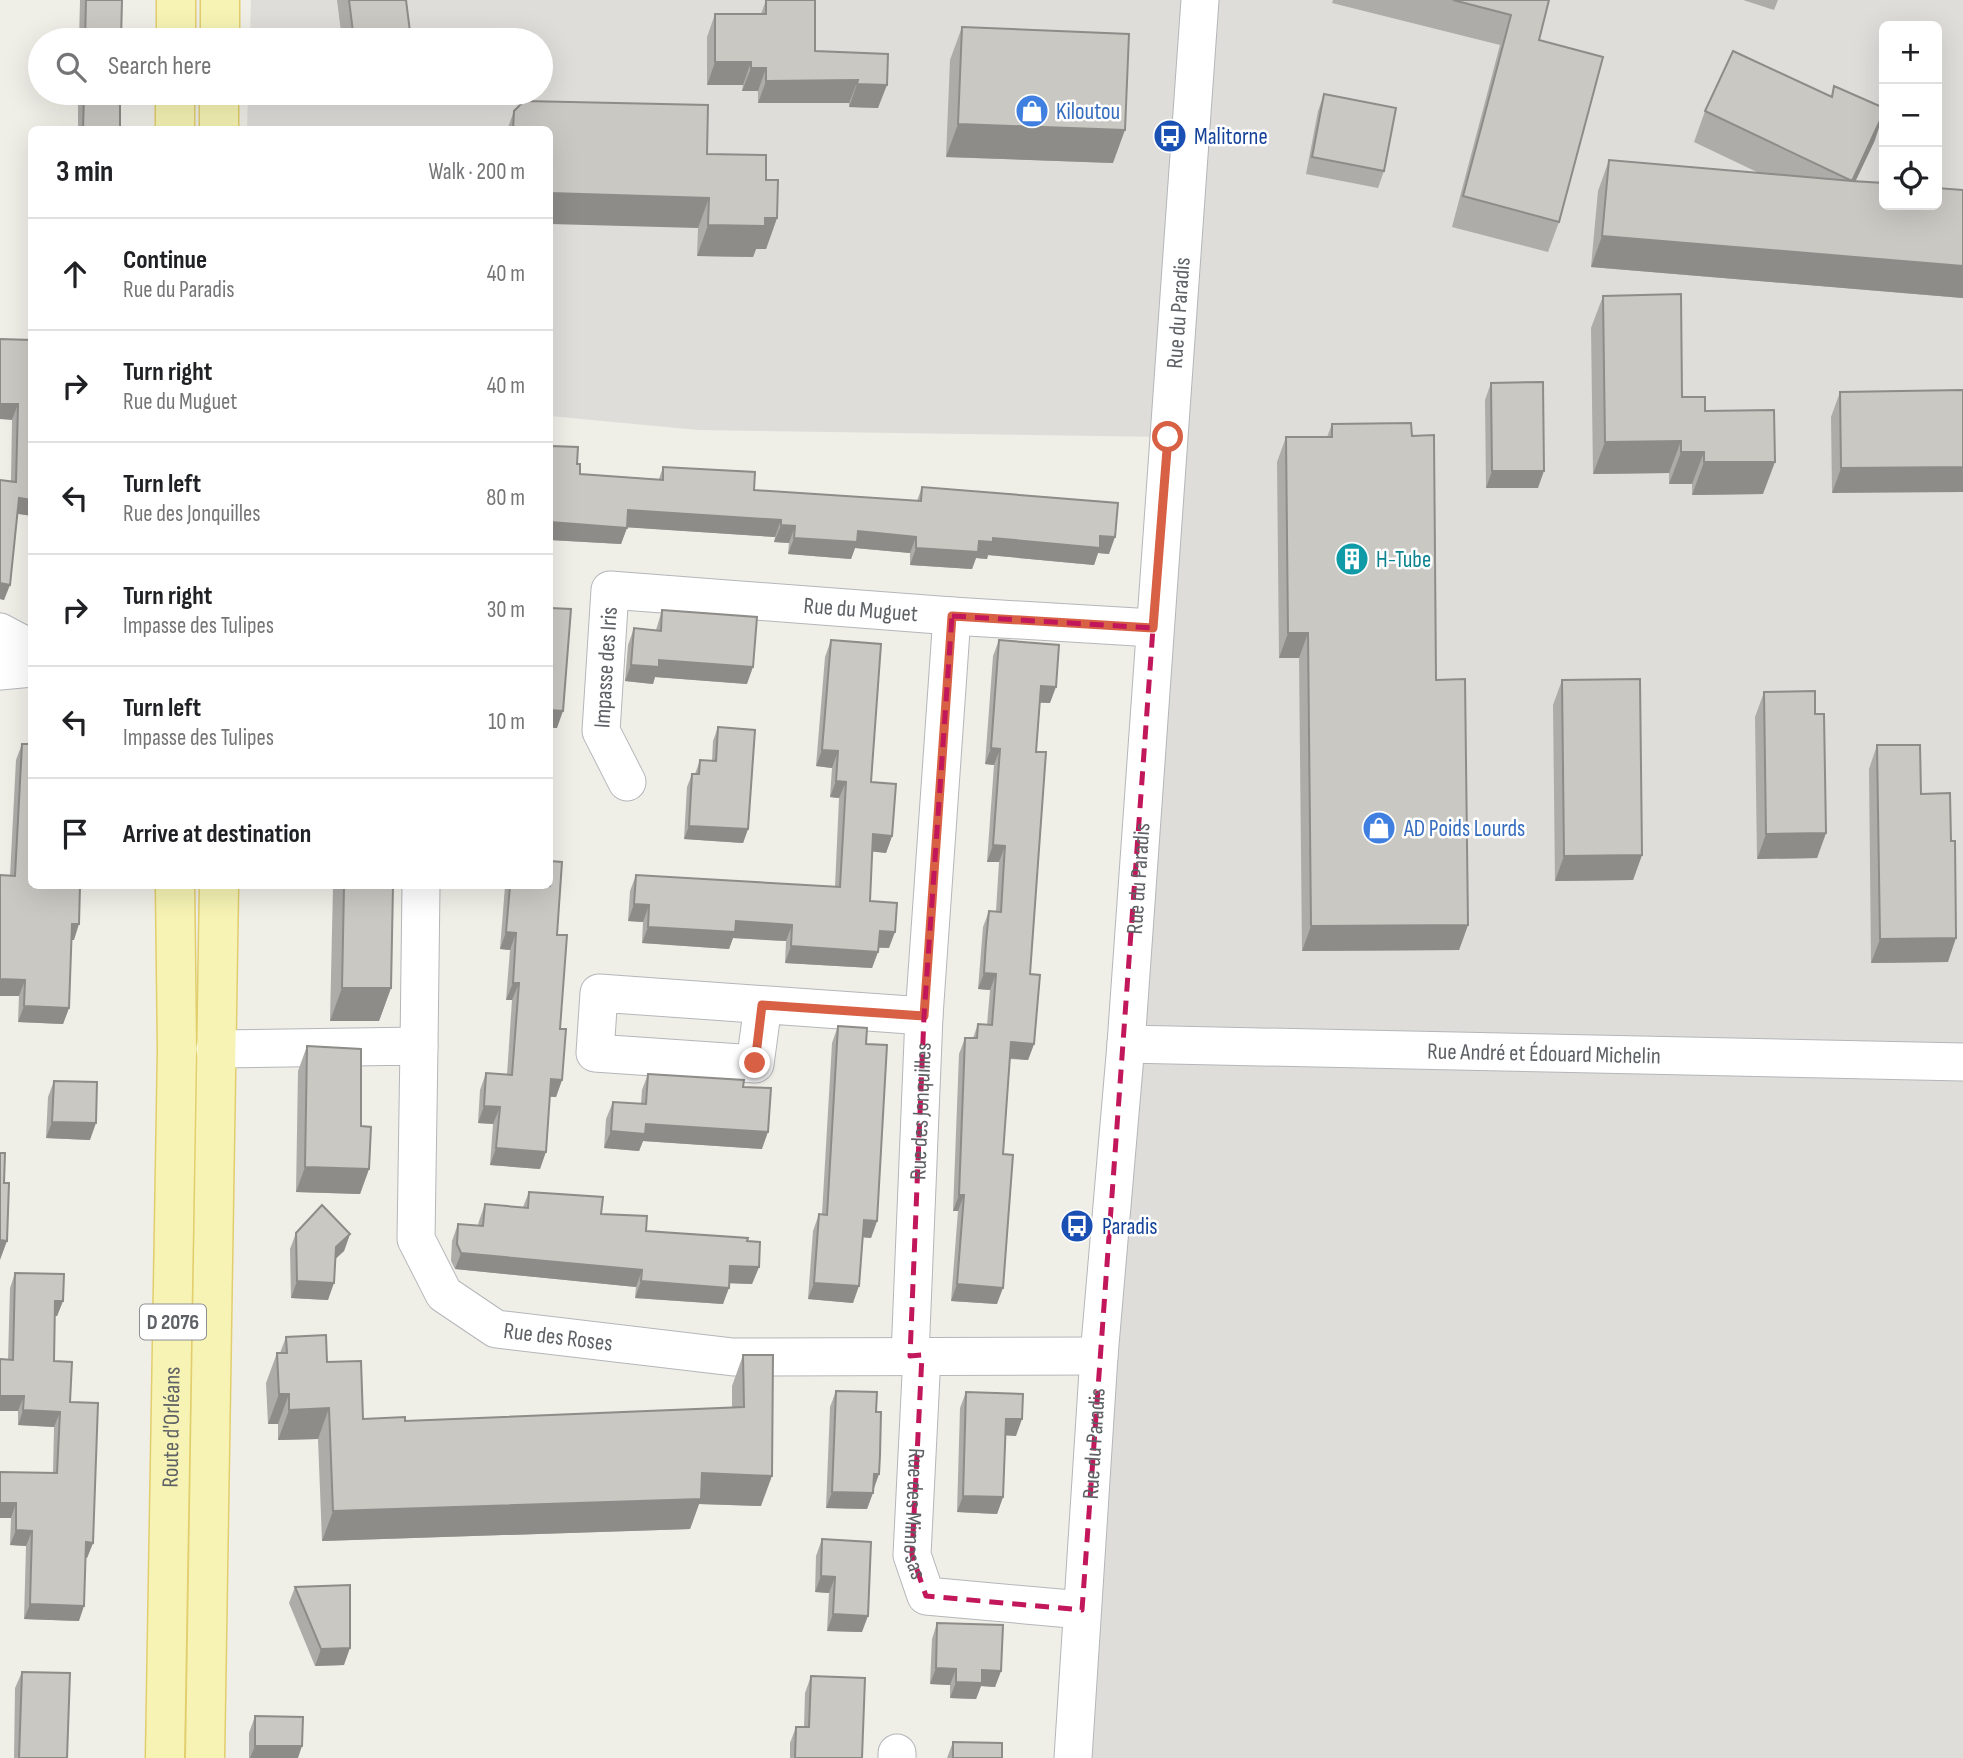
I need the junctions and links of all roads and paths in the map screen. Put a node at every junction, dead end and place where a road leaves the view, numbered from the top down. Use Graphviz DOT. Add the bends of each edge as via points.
graph roads {
  1 [pos="176,0"];
  2 [pos="220,0"];
  3 [pos="1200,0"];
  4 [pos="176,28"];
  5 [pos="220,28"];
  6 [pos="176,105"];
  7 [pos="219,105"];
  8 [pos="175,126"];
  9 [pos="219,126"];
  10 [pos="610,590"];
  11 [pos="952,616"];
  12 [pos="1153,628"];
  13 [pos="0,632"];
  14 [pos="28,647"];
  15 [pos="28,668"];
  16 [pos="0,671"];
  17 [pos="627,782"];
  18 [pos="175,889"];
  19 [pos="219,889"];
  20 [pos="421,889"];
  21 [pos="762,1005"];
  22 [pos="924,1016"];
  23 [pos="1126,1044"];
  24 [pos="419,1046"];
  25 [pos="215,1049"];
  26 [pos="1963,1062"];
  27 [pos="916,1356"];
  28 [pos="1099,1356"];
  29 [pos="1082,1610"];
  30 [pos="165,1758"];
  31 [pos="205,1758"];
  32 [pos="1073,1758"];
  1 -- 4 [label="main road"];
  2 -- 5 [label="main road"];
  3 -- 12 [label="street, Rue du Paradis"];
  6 -- 8 [label="main road"];
  7 -- 9 [label="main road"];
  10 -- 11 [label="street, Rue du Muguet"];
  10 -- 17 [label="street, Impasse des Iris" via="601,732"];
  11 -- 12 [label="street, Rue du Muguet"];
  11 -- 22 [label="street, Rue des Jonquilles"];
  12 -- 23 [label="street, Rue du Paradis"];
  13 -- 14 [label="street"];
  15 -- 16 [label="street"];
  18 -- 30 [label="main road, Route d'Orléans / D 2076" via="177,1050"];
  19 -- 25 [label="main road, Route d'Orléans / D 2076"];
  20 -- 24 [label="street, Rue des Roses"];
  21 -- 22 [label="street"];
  22 -- 27 [label="street, Rue des Jonquilles"];
  23 -- 26 [label="street, Rue André et Édouard Michelin"];
  23 -- 28 [label="street, Rue du Paradis"];
  24 -- 25 [label="street"];
  24 -- 27 [label="street, Rue des Roses" via="416,1239 444,1294 496,1329 733,1357"];
  25 -- 31 [label="main road, Route d'Orléans / D 2076"];
  27 -- 28 [label="street, Rue des Roses"];
  27 -- 29 [label="street, Rue des Mimosas" via="912,1555 926,1596"];
  28 -- 29 [label="street, Rue du Paradis"];
  29 -- 32 [label="street, Rue du Paradis"];
}
